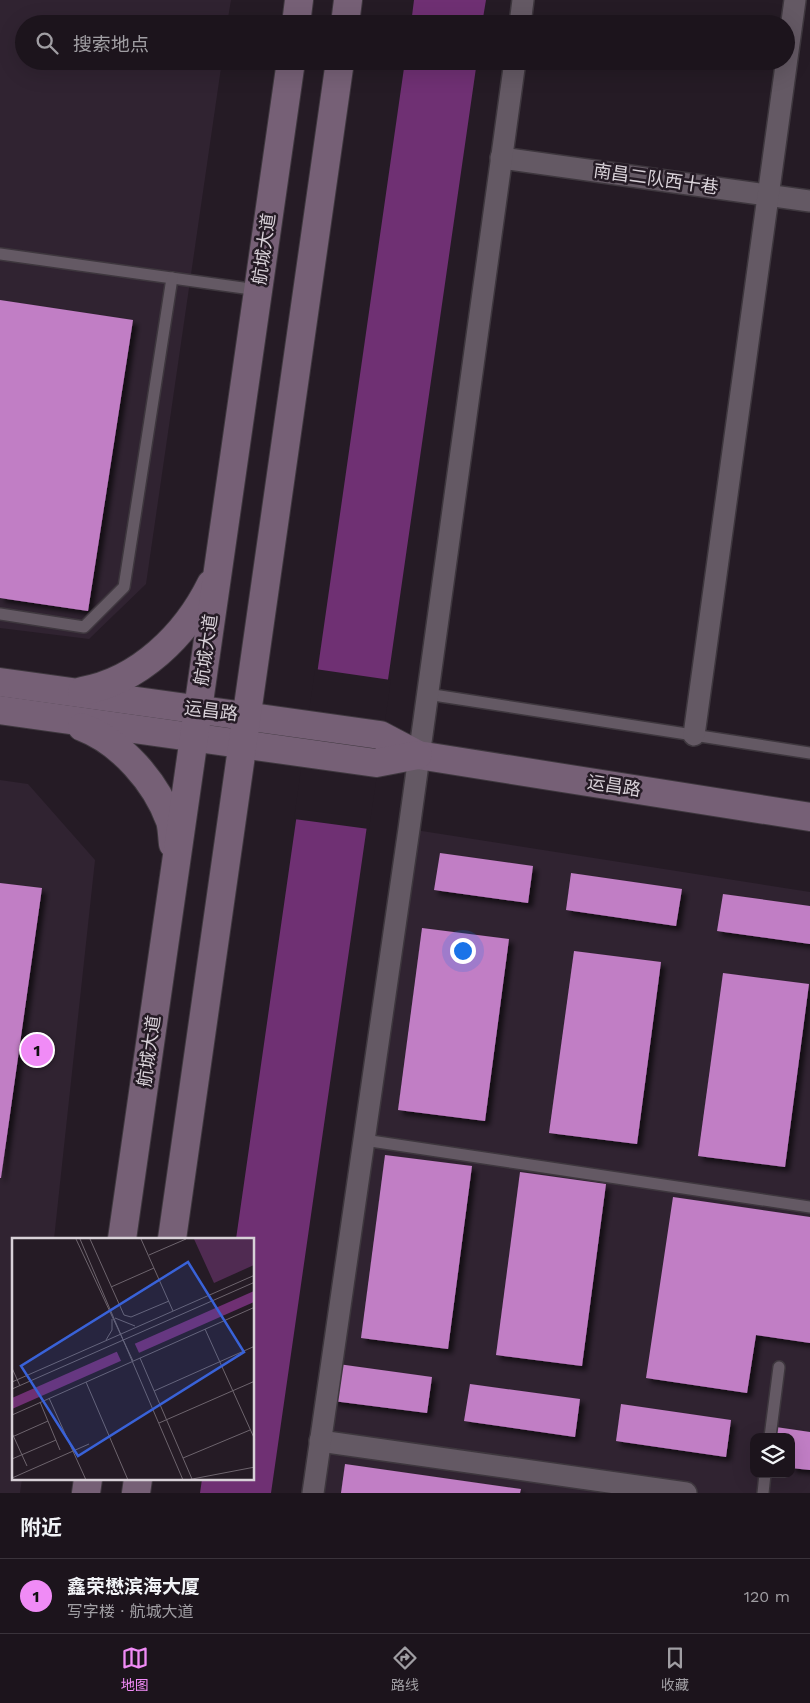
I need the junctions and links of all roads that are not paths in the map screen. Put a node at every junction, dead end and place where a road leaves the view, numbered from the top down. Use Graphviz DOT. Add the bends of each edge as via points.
graph roads {
  1 [pos="299,0"];
  2 [pos="348,0"];
  3 [pos="523,0"];
  4 [pos="795,0"];
  5 [pos="297,15"];
  6 [pos="346,15"];
  7 [pos="521,15"];
  8 [pos="793,15"];
  9 [pos="290,70"];
  10 [pos="339,70"];
  11 [pos="514,70"];
  12 [pos="786,70"];
  13 [pos="501,158"];
  14 [pos="769,195"];
  15 [pos="810,201"];
  16 [pos="0,254"];
  17 [pos="172,278"];
  18 [pos="258,290"];
  19 [pos="218,571"];
  20 [pos="0,614"];
  21 [pos="0,682"];
  22 [pos="72,692"];
  23 [pos="427,694"];
  24 [pos="0,710"];
  25 [pos="197,710"];
  26 [pos="246,716"];
  27 [pos="60,719"];
  28 [pos="694,735"];
  29 [pos="194,737"];
  30 [pos="243,744"];
  31 [pos="810,753"];
  32 [pos="418,755"];
  33 [pos="810,817"];
  34 [pos="176,861"];
  35 [pos="364,1140"];
  36 [pos="810,1207"];
  37 [pos="122,1238"];
  38 [pos="172,1238"];
  39 [pos="779,1368"];
  40 [pos="771,1433"];
  41 [pos="320,1441"];
  42 [pos="765,1478"];
  43 [pos="88,1480"];
  44 [pos="138,1480"];
  45 [pos="86,1493"];
  46 [pos="136,1493"];
  47 [pos="313,1493"];
  48 [pos="686,1493"];
  49 [pos="763,1493"];
  1 -- 5 [label="main road"];
  2 -- 6 [label="main road"];
  3 -- 7 [label="street"];
  4 -- 8 [label="street"];
  9 -- 18 [label="main road, 航城大道"];
  10 -- 26 [label="main road"];
  11 -- 13 [label="street"];
  12 -- 14 [label="street"];
  13 -- 14 [label="street, 南昌二队西十巷"];
  13 -- 23 [label="street"];
  14 -- 15 [label="street, 南昌二队西十巷"];
  14 -- 28 [label="street"];
  16 -- 17 [label="lane"];
  17 -- 18 [label="lane"];
  17 -- 20 [label="lane" via="124,587 84,627"];
  18 -- 19 [label="main road, 航城大道"];
  19 -- 22 [label="main road" via="202,602 181,630 154,657 130,674 101,687"];
  19 -- 25 [label="main road, 航城大道"];
  21 -- 22 [label="main road, 运昌路"];
  22 -- 25 [label="main road, 运昌路"];
  23 -- 28 [label="lane"];
  23 -- 32 [label="street"];
  24 -- 27 [label="main road, 运昌路"];
  25 -- 26 [label="main road, 运昌路"];
  25 -- 29 [label="main road, 航城大道"];
  26 -- 30 [label="main road"];
  26 -- 32 [label="main road, 运昌路" via="380,736"];
  27 -- 29 [label="main road, 运昌路"];
  27 -- 34 [label="main road" via="88,729 135,765 155,791 170,822"];
  28 -- 31 [label="lane"];
  29 -- 30 [label="main road, 运昌路"];
  29 -- 34 [label="main road, 航城大道"];
  30 -- 32 [label="main road, 运昌路" via="376,763"];
  30 -- 38 [label="main road"];
  32 -- 33 [label="main road, 运昌路"];
  32 -- 35 [label="street"];
  34 -- 37 [label="main road, 航城大道"];
  35 -- 36 [label="lane"];
  35 -- 41 [label="street"];
  39 -- 40 [label="lane"];
  41 -- 47 [label="street"];
  41 -- 48 [label="street"];
  42 -- 49 [label="lane"];
  43 -- 45 [label="main road"];
  44 -- 46 [label="main road"];
}
